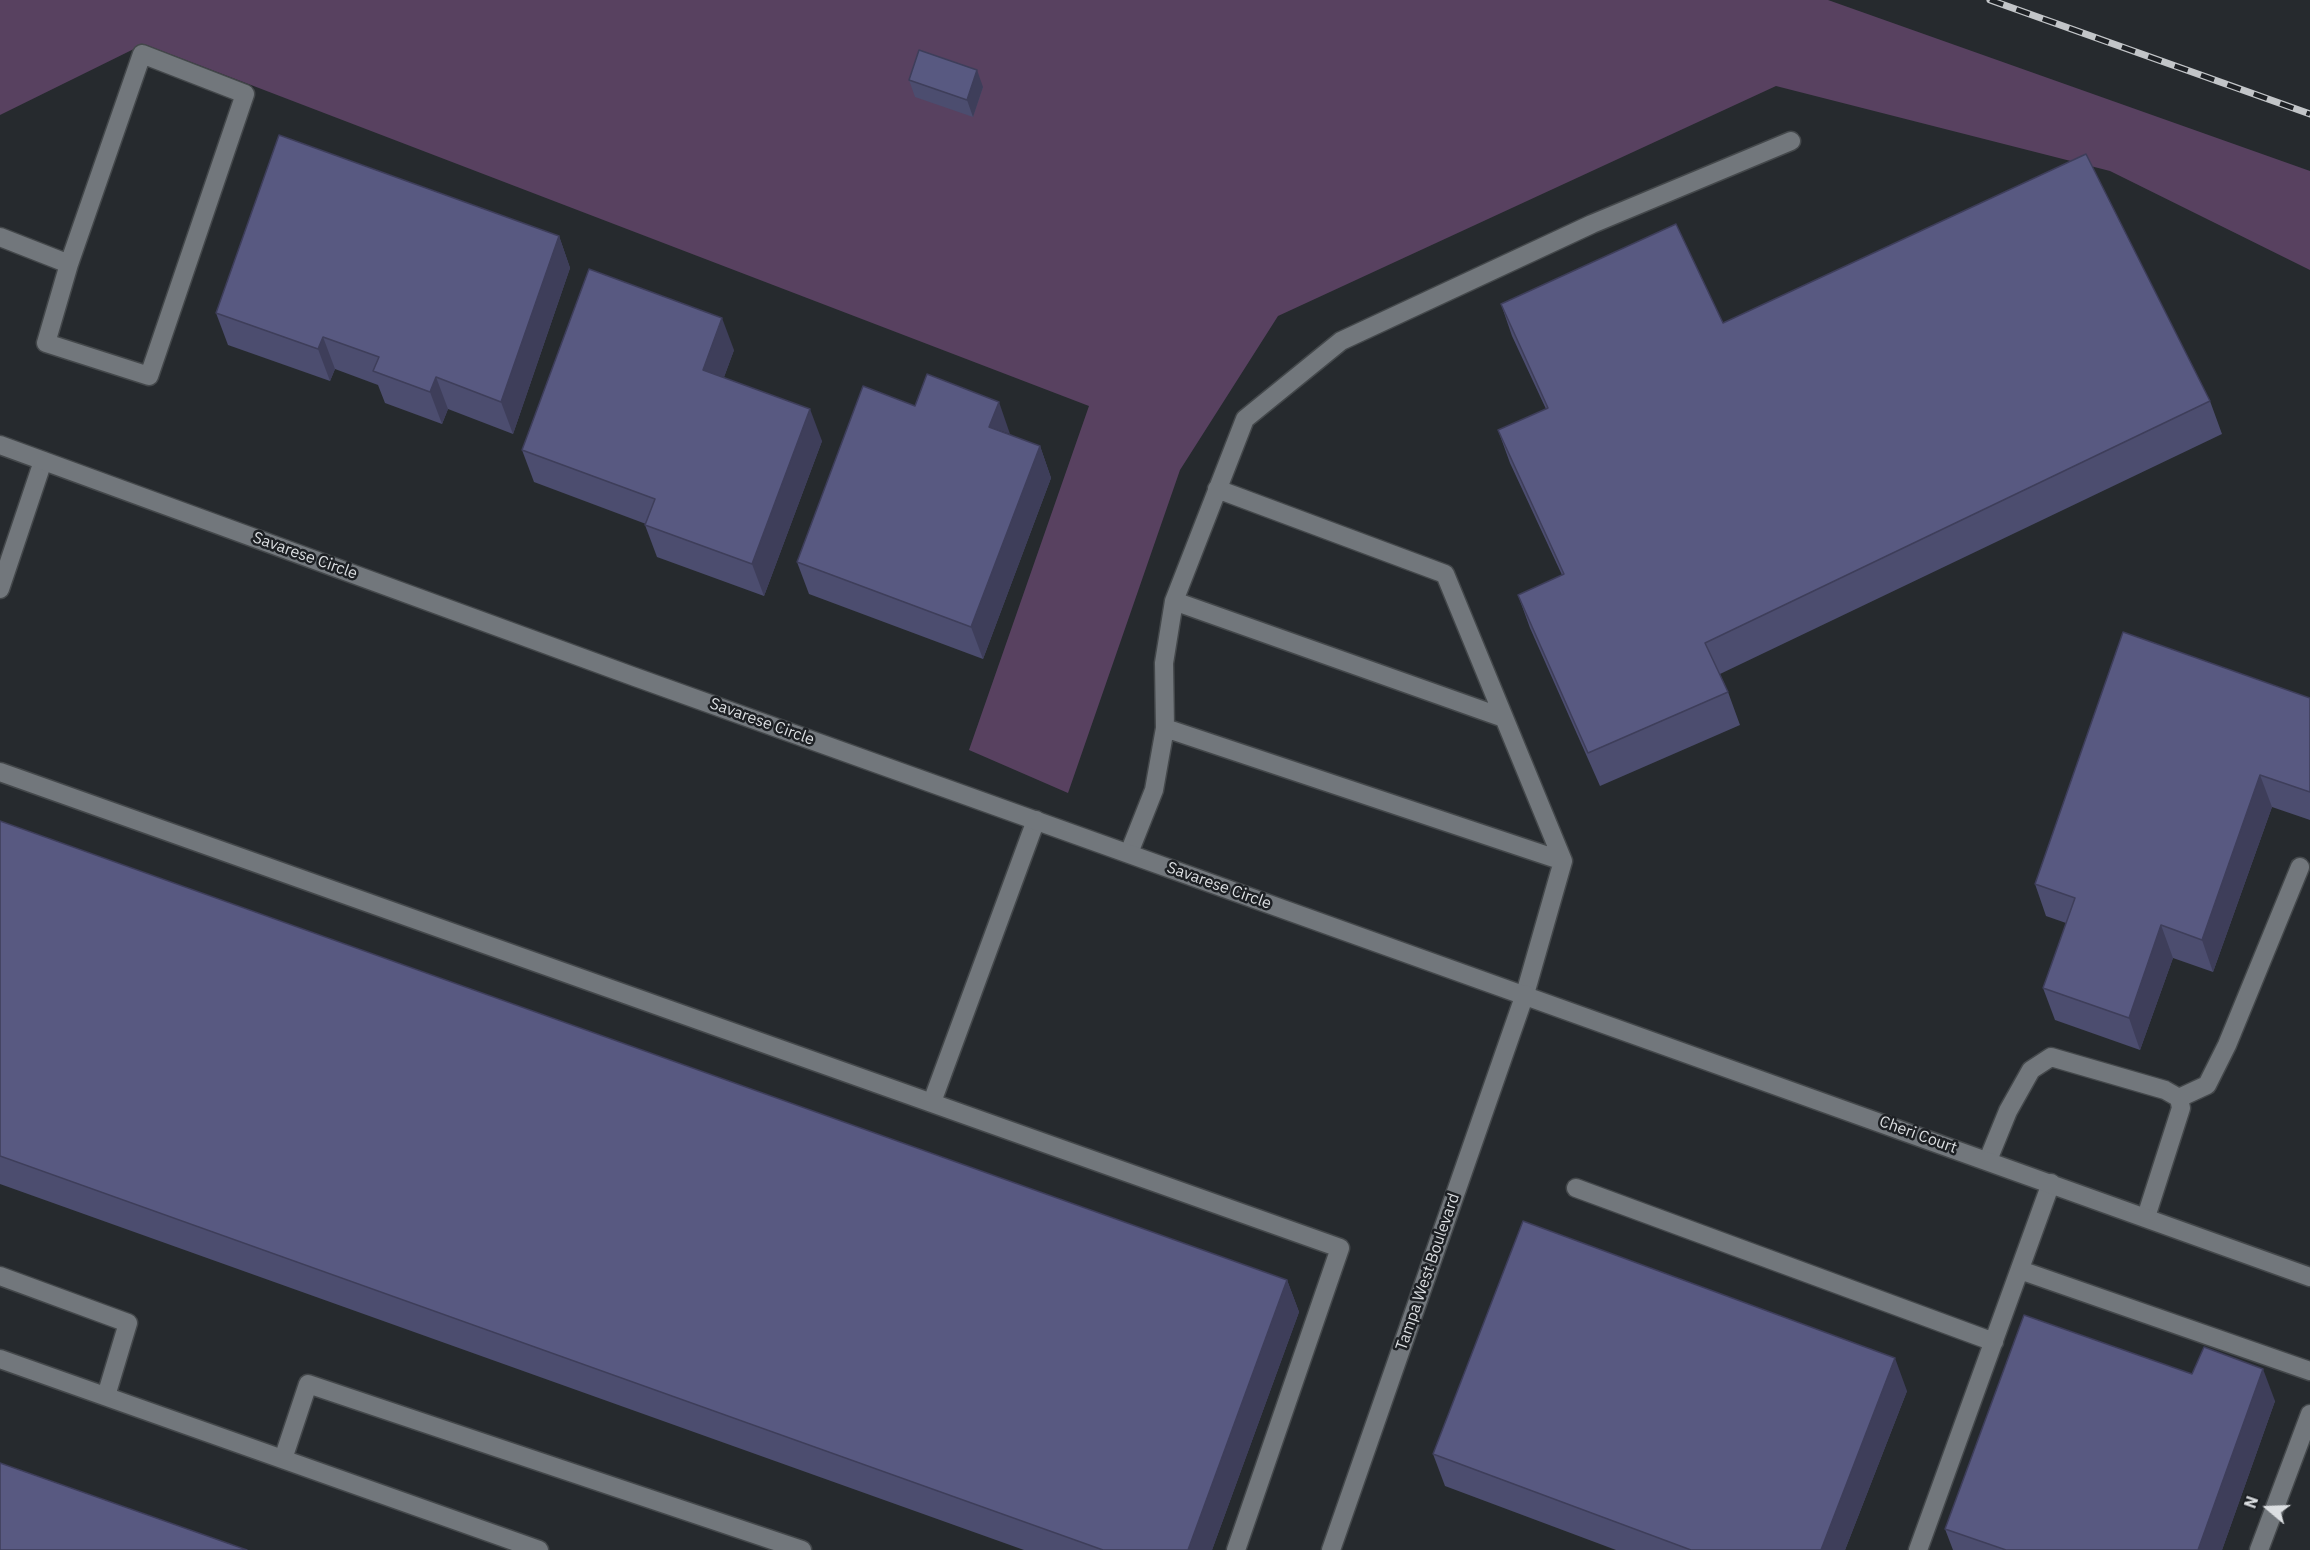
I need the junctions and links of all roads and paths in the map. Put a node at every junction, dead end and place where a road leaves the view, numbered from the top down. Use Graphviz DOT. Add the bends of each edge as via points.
graph roads {
  1 [pos="1791,141"];
  2 [pos="0,237"];
  3 [pos="69,264"];
  4 [pos="0,445"];
  5 [pos="43,461"];
  6 [pos="1217,489"];
  7 [pos="0,589"];
  8 [pos="1174,601"];
  9 [pos="1504,718"];
  10 [pos="1165,728"];
  11 [pos="0,772"];
  12 [pos="1036,820"];
  13 [pos="1129,853"];
  14 [pos="1563,861"];
  15 [pos="2300,867"];
  16 [pos="1525,994"];
  17 [pos="2179,1098"];
  18 [pos="932,1102"];
  19 [pos="1988,1160"];
  20 [pos="2051,1183"];
  21 [pos="1576,1188"];
  22 [pos="2146,1217"];
  23 [pos="2020,1270"];
  24 [pos="0,1276"];
  25 [pos="2310,1276"];
  26 [pos="1994,1342"];
  27 [pos="0,1359"];
  28 [pos="2310,1371"];
  29 [pos="105,1396"];
  30 [pos="2310,1414"];
  31 [pos="283,1459"];
  32 [pos="539,1550"];
  33 [pos="802,1550"];
  34 [pos="1236,1550"];
  35 [pos="1331,1550"];
  36 [pos="1918,1550"];
  37 [pos="2259,1550"];
  1 -- 6 [label="street" via="1592,224 1341,341 1245,419"];
  2 -- 3 [label="street"];
  3 -- 3 [label="street" via="46,343 149,376 245,94 142,54"];
  4 -- 5 [label="street, Savarese Circle"];
  5 -- 7 [label="street"];
  5 -- 12 [label="street, Savarese Circle"];
  6 -- 8 [label="street"];
  6 -- 9 [label="street" via="1445,574"];
  8 -- 9 [label="street"];
  8 -- 10 [label="street" via="1164,663"];
  9 -- 14 [label="street"];
  10 -- 13 [label="street" via="1154,790"];
  10 -- 14 [label="street"];
  11 -- 18 [label="street"];
  12 -- 13 [label="street, Savarese Circle"];
  12 -- 18 [label="street"];
  13 -- 16 [label="street, Savarese Circle"];
  14 -- 16 [label="street, Tampa West Boulevard"];
  15 -- 17 [label="street" via="2207,1085"];
  16 -- 19 [label="street, Cheri Court"];
  16 -- 35 [label="street, Tampa West Boulevard"];
  17 -- 19 [label="street" via="2051,1058 2031,1070 2007,1111"];
  17 -- 22 [label="street" via="2181,1108"];
  18 -- 34 [label="street" via="1340,1248"];
  19 -- 20 [label="street, Cheri Court"];
  20 -- 22 [label="street, Cheri Court"];
  20 -- 23 [label="street"];
  21 -- 26 [label="street"];
  22 -- 25 [label="street, Cheri Court"];
  23 -- 26 [label="street"];
  23 -- 28 [label="street"];
  24 -- 29 [label="street" via="128,1323"];
  26 -- 36 [label="street"];
  27 -- 29 [label="street"];
  29 -- 31 [label="street"];
  30 -- 37 [label="street"];
  31 -- 32 [label="street"];
  31 -- 33 [label="street" via="308,1384"];
}
